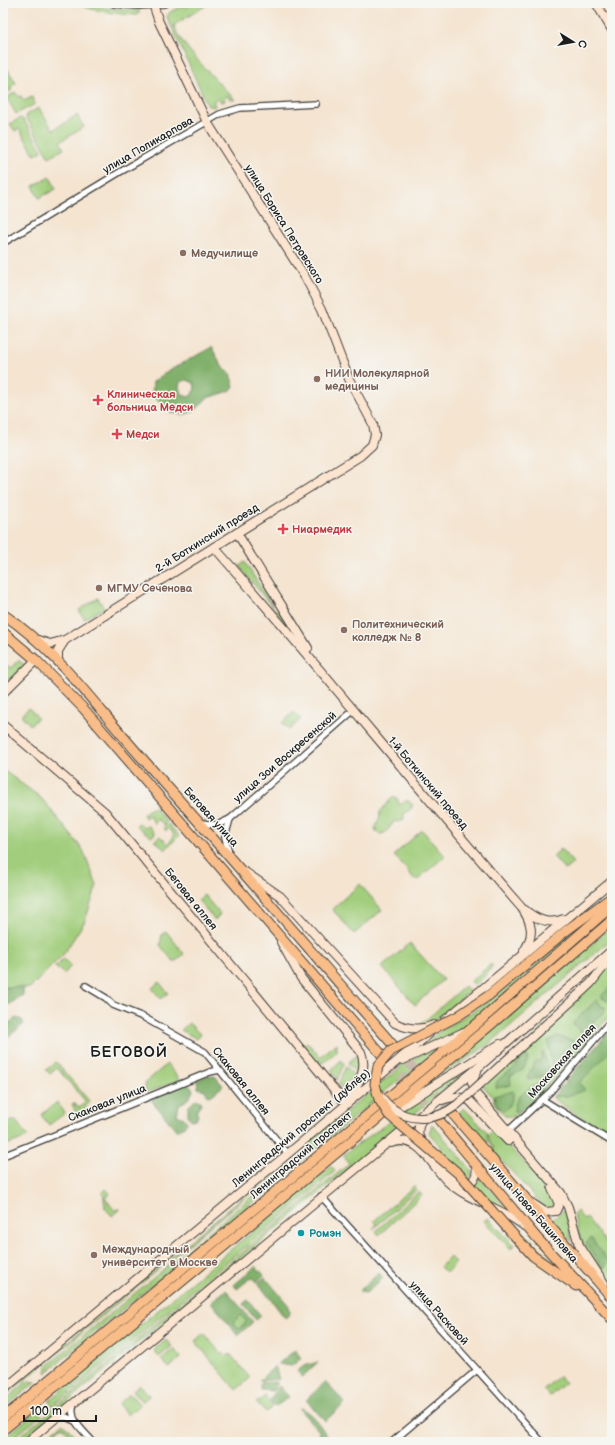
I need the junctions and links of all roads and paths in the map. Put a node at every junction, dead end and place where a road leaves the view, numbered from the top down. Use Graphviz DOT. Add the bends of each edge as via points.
graph roads {
  1 [pos="114,3"];
  2 [pos="164,3"];
  3 [pos="596,3"];
  4 [pos="606,3"];
  5 [pos="153,4"];
  6 [pos="612,13"];
  7 [pos="612,30"];
  8 [pos="316,104"];
  9 [pos="207,122"];
  10 [pos="3,243"];
  11 [pos="360,456"];
  12 [pos="237,533"];
  13 [pos="214,547"];
  14 [pos="3,614"];
  15 [pos="3,632"];
  16 [pos="36,638"];
  17 [pos="66,640"];
  18 [pos="36,660"];
  19 [pos="58,660"];
  20 [pos="322,671"];
  21 [pos="3,692"];
  22 [pos="354,710"];
  23 [pos="3,725"];
  24 [pos="230,819"];
  25 [pos="199,822"];
  26 [pos="231,858"];
  27 [pos="239,867"];
  28 [pos="612,882"];
  29 [pos="612,897"];
  30 [pos="612,906"];
  31 [pos="521,907"];
  32 [pos="256,908"];
  33 [pos="573,914"];
  34 [pos="612,920"];
  35 [pos="567,930"];
  36 [pos="612,950"];
  37 [pos="612,956"];
  38 [pos="518,958"];
  39 [pos="86,986"];
  40 [pos="447,1018"];
  41 [pos="612,1019"];
  42 [pos="480,1022"];
  43 [pos="514,1035"];
  44 [pos="393,1045"];
  45 [pos="382,1055"];
  46 [pos="480,1066"];
  47 [pos="219,1070"];
  48 [pos="377,1078"];
  49 [pos="376,1089"];
  50 [pos="543,1100"];
  51 [pos="438,1102"];
  52 [pos="346,1104"];
  53 [pos="431,1108"];
  54 [pos="450,1111"];
  55 [pos="439,1120"];
  56 [pos="372,1124"];
  57 [pos="507,1132"];
  58 [pos="612,1142"];
  59 [pos="386,1144"];
  60 [pos="288,1154"];
  61 [pos="3,1156"];
  62 [pos="476,1165"];
  63 [pos="321,1196"];
  64 [pos="524,1197"];
  65 [pos="537,1238"];
  66 [pos="612,1297"];
  67 [pos="600,1306"];
  68 [pos="612,1320"];
  69 [pos="477,1370"];
  70 [pos="3,1390"];
  71 [pos="75,1402"];
  72 [pos="3,1418"];
  73 [pos="55,1418"];
  74 [pos="76,1422"];
  75 [pos="3,1430"];
  76 [pos="27,1442"];
  77 [pos="93,1442"];
  78 [pos="392,1442"];
  79 [pos="542,1442"];
  1 -- 5 [label="main road"];
  2 -- 5 [label="main road"];
  3 -- 7 [label="main road"];
  4 -- 6 [label="main road"];
  5 -- 9 [label="main road, улица Бориса Петровского" via="159,22"];
  8 -- 9 [label="street, улица Поликарпова" via="235,109"];
  9 -- 10 [label="street, улица Поликарпова"];
  9 -- 11 [label="main road, улица Бориса Петровского" via="322,309 349,379 373,424 372,445"];
  11 -- 12 [label="main road, 2-й Боткинский проезд"];
  12 -- 13 [label="main road, 2-й Боткинский проезд"];
  12 -- 20 [label="main road, 1-й Боткинский проезд"];
  13 -- 17 [label="main road, 2-й Боткинский проезд"];
  13 -- 20 [label="main road, 1-й Боткинский проезд"];
  14 -- 16 [label="main road, Беговая улица"];
  15 -- 18 [label="main road"];
  16 -- 17 [label="main road, 2-й Боткинский проезд" via="50,644"];
  16 -- 19 [label="main road, Беговая улица"];
  17 -- 19 [label="main road" via="59,647"];
  18 -- 21 [label="main road"];
  18 -- 32 [label="main road" via="83,708"];
  19 -- 25 [label="main road, Беговая улица"];
  20 -- 22 [label="main road, 1-й Боткинский проезд"];
  22 -- 24 [label="street, улица Зои Воскресенской"];
  22 -- 31 [label="main road, 1-й Боткинский проезд"];
  23 -- 52 [label="main road, Беговая аллея" via="105,812"];
  24 -- 25 [label="street, улица Зои Воскресенской" via="217,825"];
  24 -- 26 [label="street" via="225,838"];
  25 -- 26 [label="main road, Беговая улица"];
  26 -- 27 [label="main road, Беговая улица"];
  27 -- 40 [label="main road" via="280,896 395,1022 407,1028 423,1029"];
  27 -- 44 [label="main road, Беговая улица"];
  28 -- 33 [label="main road, Ленинградский проспект (дублёр)"];
  28 -- 35 [label="main road"];
  29 -- 35 [label="main road"];
  30 -- 42 [label="main road, Ленинградский проспект"];
  31 -- 33 [label="main road, 1-й Боткинский проезд" via="536,918 550,922"];
  31 -- 38 [label="main road, 1-й Боткинский проезд" via="532,929 528,945"];
  32 -- 45 [label="main road"];
  32 -- 52 [label="main road" via="282,943 301,978 361,1052 364,1061 363,1073"];
  33 -- 38 [label="main road, Ленинградский проспект (дублёр)"];
  34 -- 56 [label="main road, Ленинградский проспект"];
  35 -- 49 [label="main road, bridge" via="488,996 454,1018 391,1051 378,1066"];
  36 -- 43 [label="main road"];
  37 -- 49 [label="main road, bridge" via="591,983 458,1104 444,1113 427,1118 406,1116 388,1105"];
  38 -- 40 [label="main road, Ленинградский проспект (дублёр)"];
  39 -- 47 [label="street, Скаковая аллея" via="113,1005 143,1017 202,1050"];
  40 -- 48 [label="main road, Ленинградский проспект (дублёр)"];
  41 -- 50 [label="street, Московская аллея"];
  42 -- 48 [label="main road" via="454,1037 410,1056"];
  42 -- 72 [label="main road, Ленинградский проспект"];
  43 -- 46 [label="main road"];
  43 -- 56 [label="main road"];
  46 -- 51 [label="main road"];
  46 -- 57 [label="main road" via="472,1088 482,1104"];
  47 -- 60 [label="street, Скаковая аллея"];
  47 -- 61 [label="street, Скаковая улица"];
  48 -- 52 [label="main road, Ленинградский проспект (дублёр)"];
  49 -- 67 [label="main road, bridge" via="389,1115 459,1174 533,1256"];
  50 -- 57 [label="street, Московская аллея"];
  50 -- 58 [label="street"];
  51 -- 53 [label="main road"];
  51 -- 64 [label="main road" via="455,1097 470,1101 550,1187 558,1198 558,1208 553,1212 546,1212"];
  52 -- 60 [label="main road, Ленинградский проспект (дублёр)"];
  53 -- 59 [label="main road"];
  53 -- 62 [label="main road" via="420,1122 420,1139 458,1182 469,1184 477,1170"];
  54 -- 64 [label="main road, улица Новая Башиловка"];
  55 -- 62 [label="main road, улица Новая Башиловка"];
  56 -- 75 [label="main road, Ленинградский проспект"];
  57 -- 66 [label="main road" via="564,1197 579,1245"];
  59 -- 63 [label="main road"];
  59 -- 65 [label="main road" via="402,1140 413,1143 457,1189 476,1201 507,1214"];
  60 -- 70 [label="main road, Ленинградский проспект (дублёр)"];
  62 -- 65 [label="main road, улица Новая Башиловка"];
  63 -- 69 [label="street, улица Расковой"];
  63 -- 71 [label="main road"];
  64 -- 66 [label="main road, улица Новая Башиловка"];
  65 -- 67 [label="main road, улица Новая Башиловка"];
  67 -- 68 [label="main road, улица Новая Башиловка"];
  69 -- 78 [label="street"];
  69 -- 79 [label="street, улица Расковой"];
  71 -- 73 [label="main road"];
  71 -- 74 [label="street" via="72,1412"];
  73 -- 74 [label="street" via="66,1417"];
  73 -- 76 [label="main road"];
  74 -- 77 [label="street"];
}
